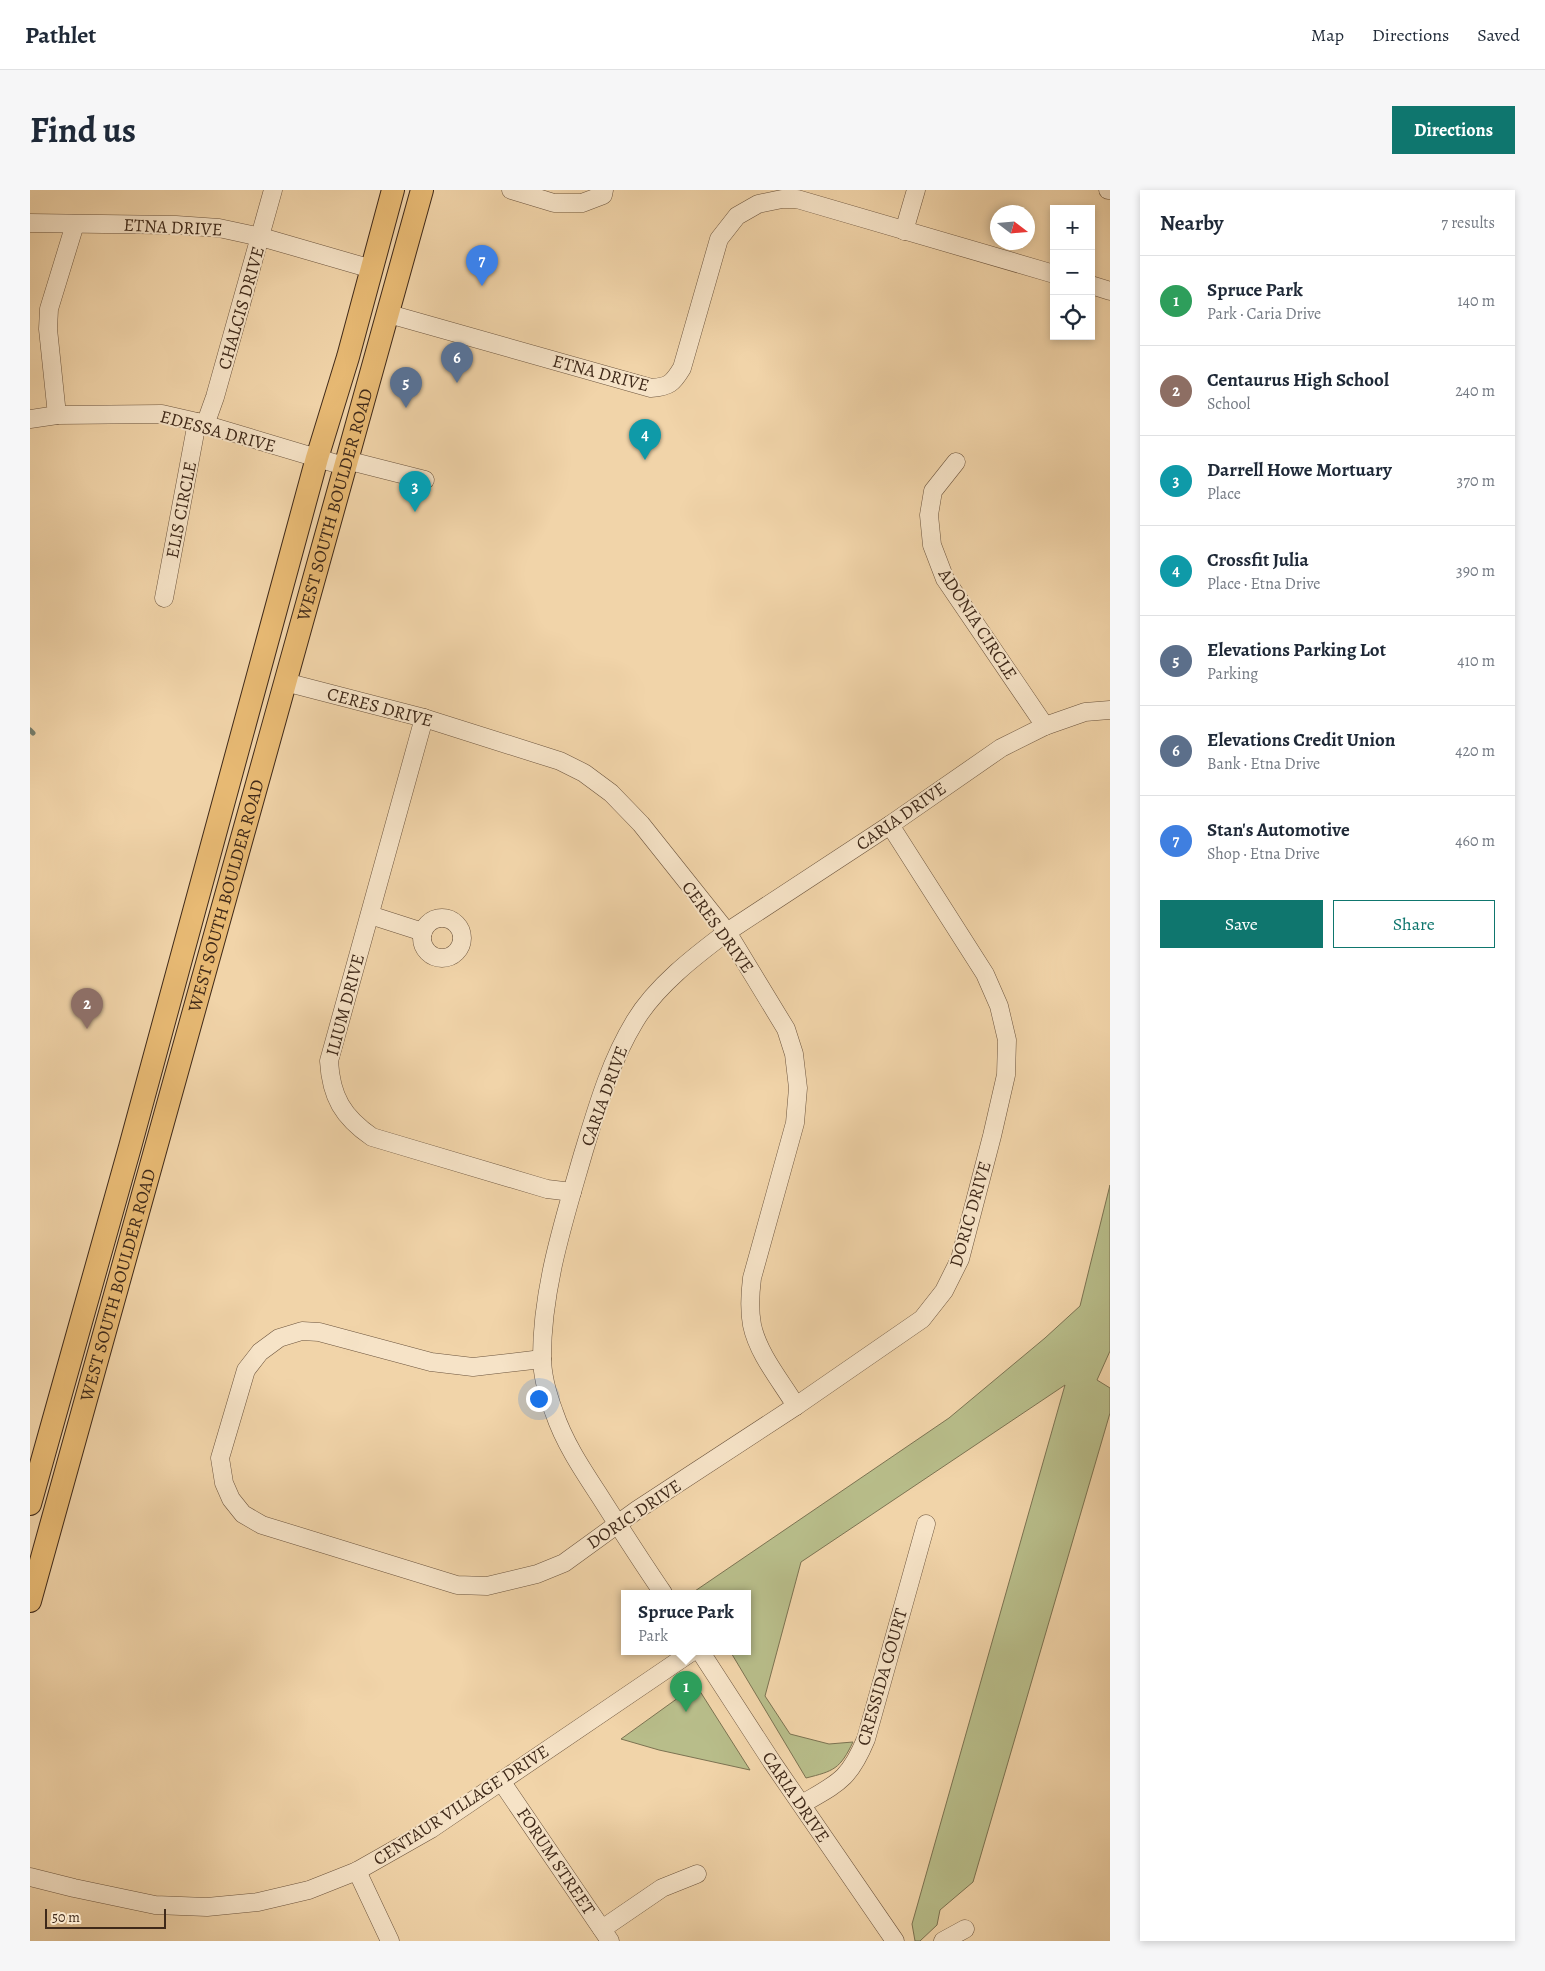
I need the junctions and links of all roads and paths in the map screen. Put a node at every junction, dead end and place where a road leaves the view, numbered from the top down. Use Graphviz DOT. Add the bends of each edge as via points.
graph roads {
  1 [pos="273,190"];
  2 [pos="393,190"];
  3 [pos="422,190"];
  4 [pos="511,190"];
  5 [pos="604,190"];
  6 [pos="916,190"];
  7 [pos="811,196"];
  8 [pos="30,223"];
  9 [pos="75,224"];
  10 [pos="904,231"];
  11 [pos="261,238"];
  12 [pos="372,269"];
  13 [pos="1050,273"];
  14 [pos="1095,286"];
  15 [pos="1110,291"];
  16 [pos="389,314"];
  17 [pos="56,415"];
  18 [pos="30,419"];
  19 [pos="201,423"];
  20 [pos="317,458"];
  21 [pos="956,462"];
  22 [pos="345,463"];
  23 [pos="425,480"];
  24 [pos="164,598"];
  25 [pos="284,682"];
  26 [pos="1110,710"];
  27 [pos="424,718"];
  28 [pos="1045,726"];
  29 [pos="890,825"];
  30 [pos="370,915"];
  31 [pos="423,932"];
  32 [pos="727,932"];
  33 [pos="572,1192"];
  34 [pos="542,1359"];
  35 [pos="796,1406"];
  36 [pos="30,1504"];
  37 [pos="926,1524"];
  38 [pos="618,1525"];
  39 [pos="661,1590"];
  40 [pos="30,1601"];
  41 [pos="687,1655"];
  42 [pos="703,1655"];
  43 [pos="501,1782"];
  44 [pos="802,1804"];
  45 [pos="357,1871"];
  46 [pos="698,1874"];
  47 [pos="30,1877"];
  48 [pos="965,1929"];
  49 [pos="606,1935"];
  50 [pos="390,1941"];
  51 [pos="896,1941"];
  52 [pos="943,1941"];
  1 -- 11 [label="street, CHALCIS DRIVE"];
  2 -- 12 [label="main road, WEST SOUTH BOULDER ROAD"];
  3 -- 16 [label="main road, WEST SOUTH BOULDER ROAD"];
  4 -- 5 [label="street" via="554,203 582,203"];
  6 -- 10 [label="street"];
  7 -- 10 [label="street, ETNA DRIVE"];
  7 -- 16 [label="street, ETNA DRIVE" via="758,204 737,216 719,239 682,368 675,381 664,387 651,388"];
  8 -- 9 [label="street, ETNA DRIVE"];
  9 -- 11 [label="street, ETNA DRIVE" via="219,228"];
  9 -- 17 [label="street" via="49,308"];
  10 -- 13 [label="street, ETNA DRIVE"];
  11 -- 12 [label="street, ETNA DRIVE"];
  11 -- 19 [label="street, CHALCIS DRIVE" via="215,397"];
  12 -- 20 [label="main road, WEST SOUTH BOULDER ROAD"];
  14 -- 15 [label="street"];
  16 -- 22 [label="main road, WEST SOUTH BOULDER ROAD"];
  17 -- 18 [label="street, EDESSA DRIVE"];
  17 -- 19 [label="street, EDESSA DRIVE" via="162,414"];
  19 -- 20 [label="street, EDESSA DRIVE"];
  19 -- 24 [label="street, ELIS CIRCLE"];
  20 -- 22 [label="street, EDESSA DRIVE"];
  20 -- 36 [label="main road, WEST SOUTH BOULDER ROAD" via="136,1128"];
  21 -- 28 [label="street, ADONIA CIRCLE" via="933,491 929,515 932,544 945,579"];
  22 -- 23 [label="street, EDESSA DRIVE"];
  22 -- 25 [label="main road, WEST SOUTH BOULDER ROAD"];
  25 -- 27 [label="street, CERES DRIVE"];
  25 -- 40 [label="main road, WEST SOUTH BOULDER ROAD"];
  26 -- 28 [label="street, CARIA DRIVE" via="1085,712"];
  27 -- 30 [label="street, ILIUM DRIVE"];
  27 -- 32 [label="street, CERES DRIVE" via="560,761 584,773 611,793 641,824"];
  28 -- 29 [label="street, CARIA DRIVE" via="1001,748"];
  29 -- 32 [label="street, CARIA DRIVE"];
  29 -- 35 [label="street, DORIC DRIVE" via="984,974 1000,1006 1006,1040 1006,1075 960,1259 944,1291 922,1319"];
  30 -- 31 [label="street"];
  30 -- 33 [label="street, ILIUM DRIVE" via="329,1061 330,1081 339,1106 356,1126 372,1137 547,1189"];
  32 -- 33 [label="street, CARIA DRIVE" via="663,986 636,1019 615,1057 603,1088"];
  32 -- 35 [label="street, CERES DRIVE" via="786,1029 794,1054 798,1088 795,1123 752,1278 749,1302 760,1348"];
  33 -- 34 [label="street, CARIA DRIVE" via="550,1277"];
  34 -- 38 [label="street, CARIA DRIVE" via="554,1412 573,1454"];
  34 -- 38 [label="street, DORIC DRIVE" via="473,1367 431,1362 319,1332 302,1332 279,1338 260,1352 246,1370 220,1458 231,1499 243,1514 262,1525 457,1584 487,1586 537,1574 564,1563"];
  35 -- 38 [label="street, DORIC DRIVE"];
  37 -- 44 [label="street, CRESSIDA COURT" via="857,1761 844,1779"];
  38 -- 39 [label="street, CARIA DRIVE"];
  41 -- 43 [label="street, CENTAUR VILLAGE DRIVE"];
  42 -- 44 [label="street, CARIA DRIVE"];
  43 -- 45 [label="street, CENTAUR VILLAGE DRIVE" via="431,1829"];
  43 -- 49 [label="street, FORUM STREET"];
  44 -- 51 [label="street, CARIA DRIVE"];
  45 -- 47 [label="street, CENTAUR VILLAGE DRIVE" via="309,1890 258,1902 207,1907 155,1905"];
  45 -- 50 [label="street"];
  46 -- 49 [label="street" via="662,1888"];
  48 -- 52 [label="street"];
}
